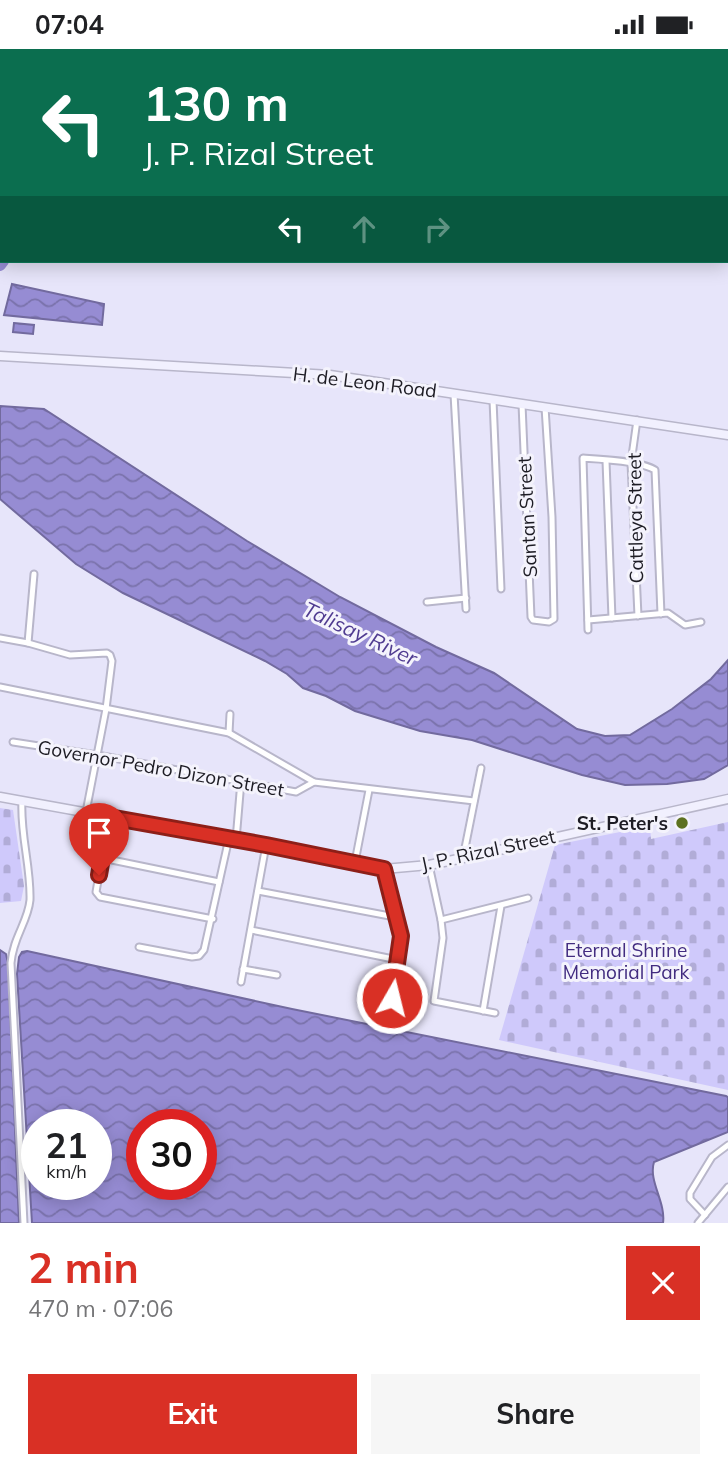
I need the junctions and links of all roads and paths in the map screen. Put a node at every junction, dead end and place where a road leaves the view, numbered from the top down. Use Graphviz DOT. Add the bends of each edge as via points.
graph roads {
  1 [pos="0,356"];
  2 [pos="454,394"];
  3 [pos="493,400"];
  4 [pos="522,404"];
  5 [pos="545,407"];
  6 [pos="637,420"];
  7 [pos="728,435"];
  8 [pos="606,461"];
  9 [pos="631,463"];
  10 [pos="34,574"];
  11 [pos="501,589"];
  12 [pos="466,598"];
  13 [pos="427,602"];
  14 [pos="466,609"];
  15 [pos="661,614"];
  16 [pos="638,616"];
  17 [pos="612,618"];
  18 [pos="588,620"];
  19 [pos="701,622"];
  20 [pos="588,630"];
  21 [pos="0,638"];
  22 [pos="27,643"];
  23 [pos="0,687"];
  24 [pos="106,709"];
  25 [pos="230,714"];
  26 [pos="229,733"];
  27 [pos="13,742"];
  28 [pos="97,755"];
  29 [pos="481,768"];
  30 [pos="241,781"];
  31 [pos="314,782"];
  32 [pos="369,790"];
  33 [pos="0,797"];
  34 [pos="728,799"];
  35 [pos="22,801"];
  36 [pos="474,801"];
  37 [pos="86,812"];
  38 [pos="109,817"];
  39 [pos="232,839"];
  40 [pos="266,845"];
  41 [pos="102,858"];
  42 [pos="463,858"];
  43 [pos="355,862"];
  44 [pos="429,865"];
  45 [pos="384,869"];
  46 [pos="219,881"];
  47 [pos="258,891"];
  48 [pos="527,898"];
  49 [pos="501,906"];
  50 [pos="395,917"];
  51 [pos="213,919"];
  52 [pos="441,920"];
  53 [pos="251,930"];
  54 [pos="139,947"];
  55 [pos="398,960"];
  56 [pos="243,969"];
  57 [pos="277,975"];
  58 [pos="241,982"];
  59 [pos="392,998"];
  60 [pos="483,1011"];
  61 [pos="495,1013"];
  62 [pos="728,1145"];
  63 [pos="728,1187"];
  64 [pos="705,1215"];
  65 [pos="24,1223"];
  66 [pos="698,1223"];
  1 -- 2 [label="street, H. de Leon Road" via="330,375"];
  2 -- 3 [label="street, H. de Leon Road"];
  2 -- 12 [label="street"];
  3 -- 4 [label="street, H. de Leon Road"];
  3 -- 11 [label="street"];
  4 -- 5 [label="street, H. de Leon Road"];
  4 -- 5 [label="street, Santan Street" via="531,617 554,621"];
  5 -- 6 [label="street, H. de Leon Road"];
  6 -- 7 [label="street, H. de Leon Road"];
  6 -- 9 [label="street, Cattleya Street"];
  8 -- 9 [label="street"];
  8 -- 17 [label="street"];
  8 -- 18 [label="street" via="582,459"];
  9 -- 15 [label="street" via="655,470"];
  9 -- 16 [label="street, Cattleya Street"];
  10 -- 22 [label="street"];
  12 -- 13 [label="street"];
  12 -- 14 [label="street"];
  15 -- 16 [label="street"];
  15 -- 19 [label="street" via="670,614 685,625"];
  16 -- 17 [label="street"];
  17 -- 18 [label="street"];
  18 -- 20 [label="street"];
  21 -- 22 [label="street"];
  22 -- 24 [label="street" via="70,655 109,653"];
  23 -- 24 [label="street"];
  24 -- 26 [label="street"];
  24 -- 28 [label="street"];
  25 -- 26 [label="street"];
  26 -- 31 [label="street"];
  27 -- 28 [label="street, Governor Pedro Dizon Street"];
  28 -- 30 [label="street, Governor Pedro Dizon Street"];
  28 -- 37 [label="street"];
  29 -- 36 [label="street"];
  30 -- 31 [label="street, Governor Pedro Dizon Street" via="296,792"];
  30 -- 39 [label="street"];
  31 -- 32 [label="street, Governor Pedro Dizon Street"];
  32 -- 36 [label="street, Governor Pedro Dizon Street"];
  32 -- 43 [label="street"];
  33 -- 35 [label="street, J. P. Rizal Street"];
  34 -- 42 [label="street, J. P. Rizal Street"];
  35 -- 37 [label="street, J. P. Rizal Street"];
  35 -- 65 [label="street" via="30,901 10,963"];
  36 -- 42 [label="street"];
  37 -- 38 [label="street, J. P. Rizal Street"];
  38 -- 39 [label="street, J. P. Rizal Street"];
  38 -- 41 [label="street"];
  39 -- 40 [label="street, J. P. Rizal Street"];
  39 -- 46 [label="street"];
  40 -- 43 [label="street, J. P. Rizal Street"];
  40 -- 47 [label="street"];
  41 -- 46 [label="street"];
  41 -- 51 [label="street" via="96,892 100,897"];
  42 -- 44 [label="street, J. P. Rizal Street"];
  43 -- 45 [label="street, J. P. Rizal Street"];
  44 -- 45 [label="street, J. P. Rizal Street"];
  44 -- 52 [label="street"];
  45 -- 50 [label="street"];
  46 -- 51 [label="street"];
  47 -- 50 [label="street"];
  47 -- 53 [label="street"];
  48 -- 49 [label="street"];
  49 -- 52 [label="street"];
  49 -- 60 [label="street"];
  50 -- 55 [label="street" via="401,936"];
  51 -- 54 [label="street" via="199,955"];
  52 -- 60 [label="street" via="442,959 433,999"];
  53 -- 55 [label="street"];
  53 -- 56 [label="street"];
  55 -- 59 [label="street"];
  56 -- 57 [label="street"];
  56 -- 58 [label="street"];
  60 -- 61 [label="street"];
  62 -- 64 [label="street" via="712,1157 690,1193"];
  63 -- 64 [label="street"];
  64 -- 66 [label="street"];
}
